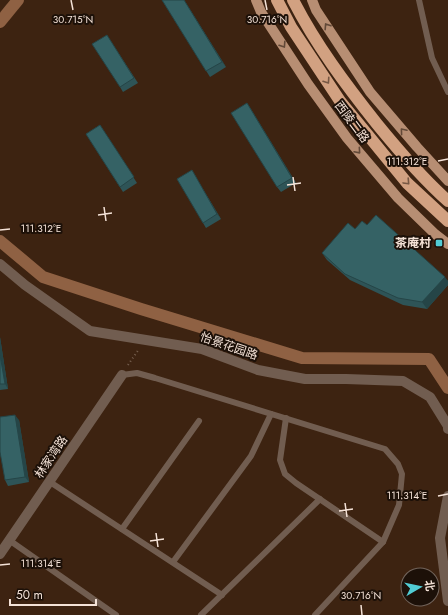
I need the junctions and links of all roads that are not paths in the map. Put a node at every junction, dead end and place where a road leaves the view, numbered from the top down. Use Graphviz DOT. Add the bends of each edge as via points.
graph roads {
  1 [pos="256,0"];
  2 [pos="277,0"];
  3 [pos="293,0"];
  4 [pos="312,0"];
  5 [pos="419,0"];
  6 [pos="448,92"];
  7 [pos="448,181"];
  8 [pos="448,201"];
  9 [pos="448,221"];
  10 [pos="448,244"];
  11 [pos="0,264"];
  12 [pos="122,375"];
  13 [pos="271,414"];
  14 [pos="286,418"];
  15 [pos="199,421"];
  16 [pos="448,429"];
  17 [pos="50,482"];
  18 [pos="448,496"];
  19 [pos="320,499"];
  20 [pos="122,529"];
  21 [pos="9,540"];
  22 [pos="383,542"];
  23 [pos="0,554"];
  24 [pos="173,562"];
  25 [pos="222,595"];
  26 [pos="448,601"];
  27 [pos="116,615"];
  28 [pos="201,615"];
  29 [pos="315,615"];
  1 -- 10 [label="main road, 西陵二路, one-way" via="261,12 308,84 347,138 398,198"];
  2 -- 9 [label="highway, one-way" via="290,27 340,101 407,183"];
  3 -- 8 [label="highway" via="346,86 402,154"];
  7 -- 4 [label="main road, one-way" via="370,92"];
  5 -- 6 [label="lane" via="432,58"];
  11 -- 16 [label="street, 怡景花园路" via="90,331 202,349 258,370 305,379 403,381 430,397"];
  12 -- 13 [label="lane" via="137,373"];
  12 -- 17 [label="street, 林家湾路"];
  13 -- 14 [label="lane"];
  13 -- 24 [label="lane" via="251,456"];
  14 -- 19 [label="lane" via="280,460 285,474"];
  14 -- 22 [label="lane" via="386,449 398,464 402,474 399,505"];
  15 -- 20 [label="lane"];
  17 -- 20 [label="lane"];
  17 -- 21 [label="street, 林家湾路"];
  18 -- 26 [label="street" via="440,538"];
  19 -- 22 [label="lane"];
  19 -- 25 [label="lane"];
  20 -- 24 [label="lane"];
  21 -- 23 [label="street, 林家湾路"];
  21 -- 27 [label="lane"];
  22 -- 29 [label="lane"];
  24 -- 25 [label="lane"];
  25 -- 28 [label="lane"];
}
